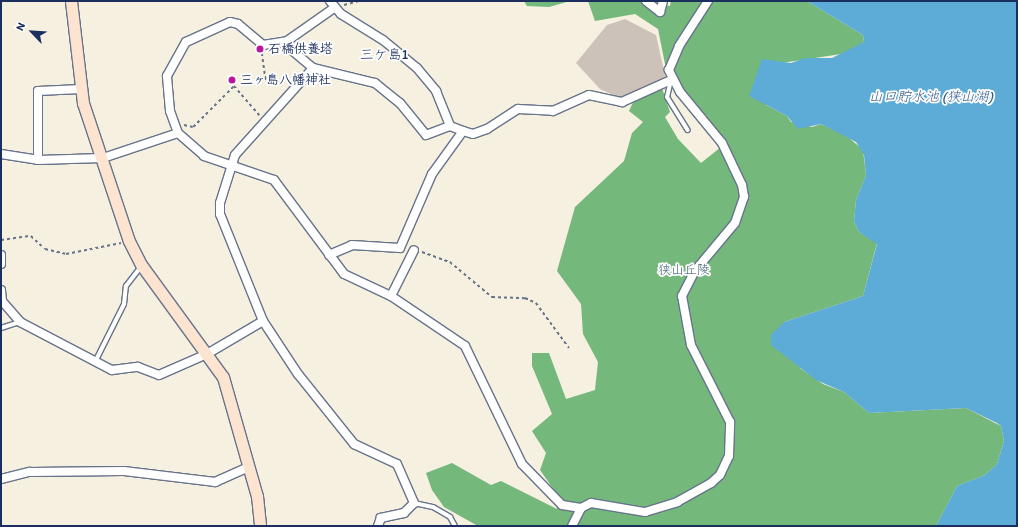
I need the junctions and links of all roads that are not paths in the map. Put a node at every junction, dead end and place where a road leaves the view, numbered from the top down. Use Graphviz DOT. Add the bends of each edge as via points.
graph roads {
  1 [pos="71,1"];
  2 [pos="646,1"];
  3 [pos="663,1"];
  4 [pos="708,1"];
  5 [pos="332,4"];
  6 [pos="282,42"];
  7 [pos="313,68"];
  8 [pos="671,80"];
  9 [pos="81,89"];
  10 [pos="450,126"];
  11 [pos="688,130"];
  12 [pos="463,132"];
  13 [pos="178,133"];
  14 [pos="1,154"];
  15 [pos="103,158"];
  16 [pos="38,160"];
  17 [pos="229,166"];
  18 [pos="414,250"];
  19 [pos="1,255"];
  20 [pos="329,255"];
  21 [pos="1,264"];
  22 [pos="142,266"];
  23 [pos="1,290"];
  24 [pos="391,296"];
  25 [pos="2,301"];
  26 [pos="263,321"];
  27 [pos="20,322"];
  28 [pos="1,328"];
  29 [pos="207,354"];
  30 [pos="95,363"];
  31 [pos="247,468"];
  32 [pos="1,479"];
  33 [pos="414,503"];
  34 [pos="581,508"];
  35 [pos="260,526"];
  36 [pos="378,526"];
  37 [pos="455,526"];
  38 [pos="572,526"];
  1 -- 9 [label="street"];
  2 -- 3 [label="street" via="660,12"];
  4 -- 8 [label="street" via="672,58"];
  5 -- 6 [label="street"];
  5 -- 10 [label="street" via="417,68 436,91"];
  6 -- 7 [label="street"];
  6 -- 13 [label="street" via="263,45 238,24 230,22 186,42 167,76 170,111"];
  7 -- 10 [label="street" via="375,83 400,103 426,134"];
  7 -- 17 [label="street" via="264,120"];
  8 -- 11 [label="lane" via="667,97"];
  8 -- 12 [label="street" via="622,102 589,95 553,111 518,109 487,129 473,134"];
  8 -- 34 [label="street" via="718,136 742,185 744,197 735,223 694,272 682,296 691,345 730,422 731,447 726,465 711,484 660,510 645,512 591,503"];
  9 -- 15 [label="street"];
  9 -- 16 [label="street" via="38,92"];
  10 -- 12 [label="street"];
  12 -- 20 [label="street" via="432,174 400,248 352,245"];
  13 -- 15 [label="street"];
  13 -- 17 [label="street" via="197,152"];
  14 -- 16 [label="street"];
  15 -- 16 [label="street"];
  15 -- 22 [label="street" via="129,241"];
  17 -- 20 [label="street" via="279,184"];
  17 -- 26 [label="street" via="220,214"];
  18 -- 24 [label="street"];
  19 -- 21 [label="street"];
  20 -- 24 [label="street" via="344,274"];
  22 -- 29 [label="street"];
  22 -- 30 [label="lane" via="126,286 124,304"];
  23 -- 25 [label="street"];
  24 -- 34 [label="street" via="465,346 522,464 562,505"];
  25 -- 27 [label="street"];
  26 -- 29 [label="street"];
  26 -- 33 [label="street" via="298,374 354,444 397,464"];
  27 -- 28 [label="lane"];
  27 -- 30 [label="street"];
  29 -- 30 [label="street" via="159,375 138,367 112,370"];
  29 -- 31 [label="street" via="228,388"];
  31 -- 32 [label="street" via="215,482 124,471 30,472"];
  31 -- 35 [label="street" via="257,496"];
  33 -- 36 [label="street" via="404,513 381,518"];
  33 -- 37 [label="lane" via="433,507 450,517"];
  34 -- 38 [label="street"];
}
